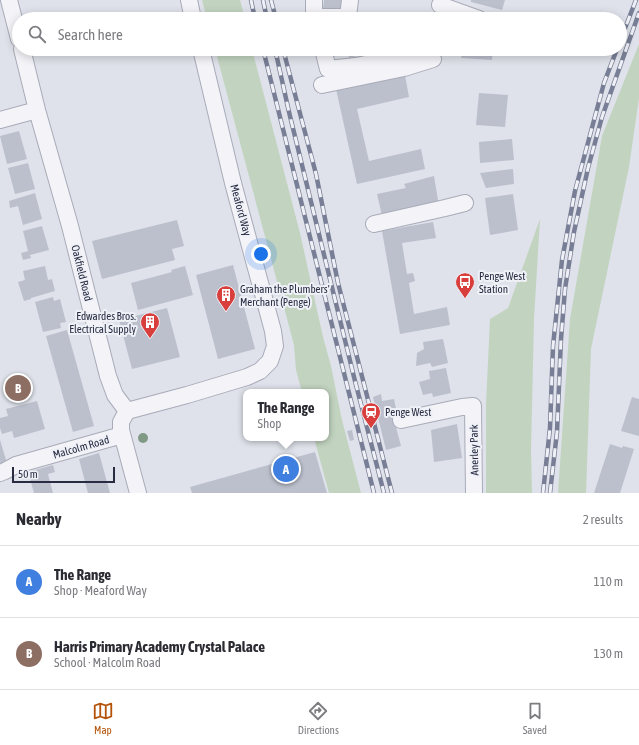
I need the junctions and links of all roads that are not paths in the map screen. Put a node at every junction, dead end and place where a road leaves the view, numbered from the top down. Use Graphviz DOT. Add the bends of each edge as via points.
graph roads {
  1 [pos="9,0"];
  2 [pos="189,0"];
  3 [pos="314,0"];
  4 [pos="350,0"];
  5 [pos="440,5"];
  6 [pos="12,12"];
  7 [pos="192,12"];
  8 [pos="314,12"];
  9 [pos="349,12"];
  10 [pos="460,12"];
  11 [pos="24,56"];
  12 [pos="203,56"];
  13 [pos="325,56"];
  14 [pos="426,56"];
  15 [pos="431,56"];
  16 [pos="322,86"];
  17 [pos="37,110"];
  18 [pos="0,120"];
  19 [pos="465,203"];
  20 [pos="374,224"];
  21 [pos="127,411"];
  22 [pos="401,420"];
  23 [pos="122,435"];
  24 [pos="0,473"];
  25 [pos="138,493"];
  26 [pos="474,493"];
  1 -- 6 [label="street"];
  2 -- 7 [label="street"];
  3 -- 8 [label="street"];
  4 -- 9 [label="street"];
  5 -- 10 [label="street"];
  11 -- 17 [label="street, Oakfield Road"];
  12 -- 21 [label="street, Meaford Way" via="275,346 270,361 260,371"];
  13 -- 14 [label="street" via="328,69"];
  15 -- 16 [label="street" via="404,68"];
  17 -- 18 [label="street"];
  17 -- 21 [label="street, Oakfield Road" via="108,376 115,395"];
  19 -- 20 [label="street"];
  21 -- 23 [label="street" via="122,422"];
  22 -- 26 [label="street, Anerley Park" via="473,406"];
  23 -- 24 [label="street, Malcolm Road" via="16,465"];
  23 -- 25 [label="street"];
}
